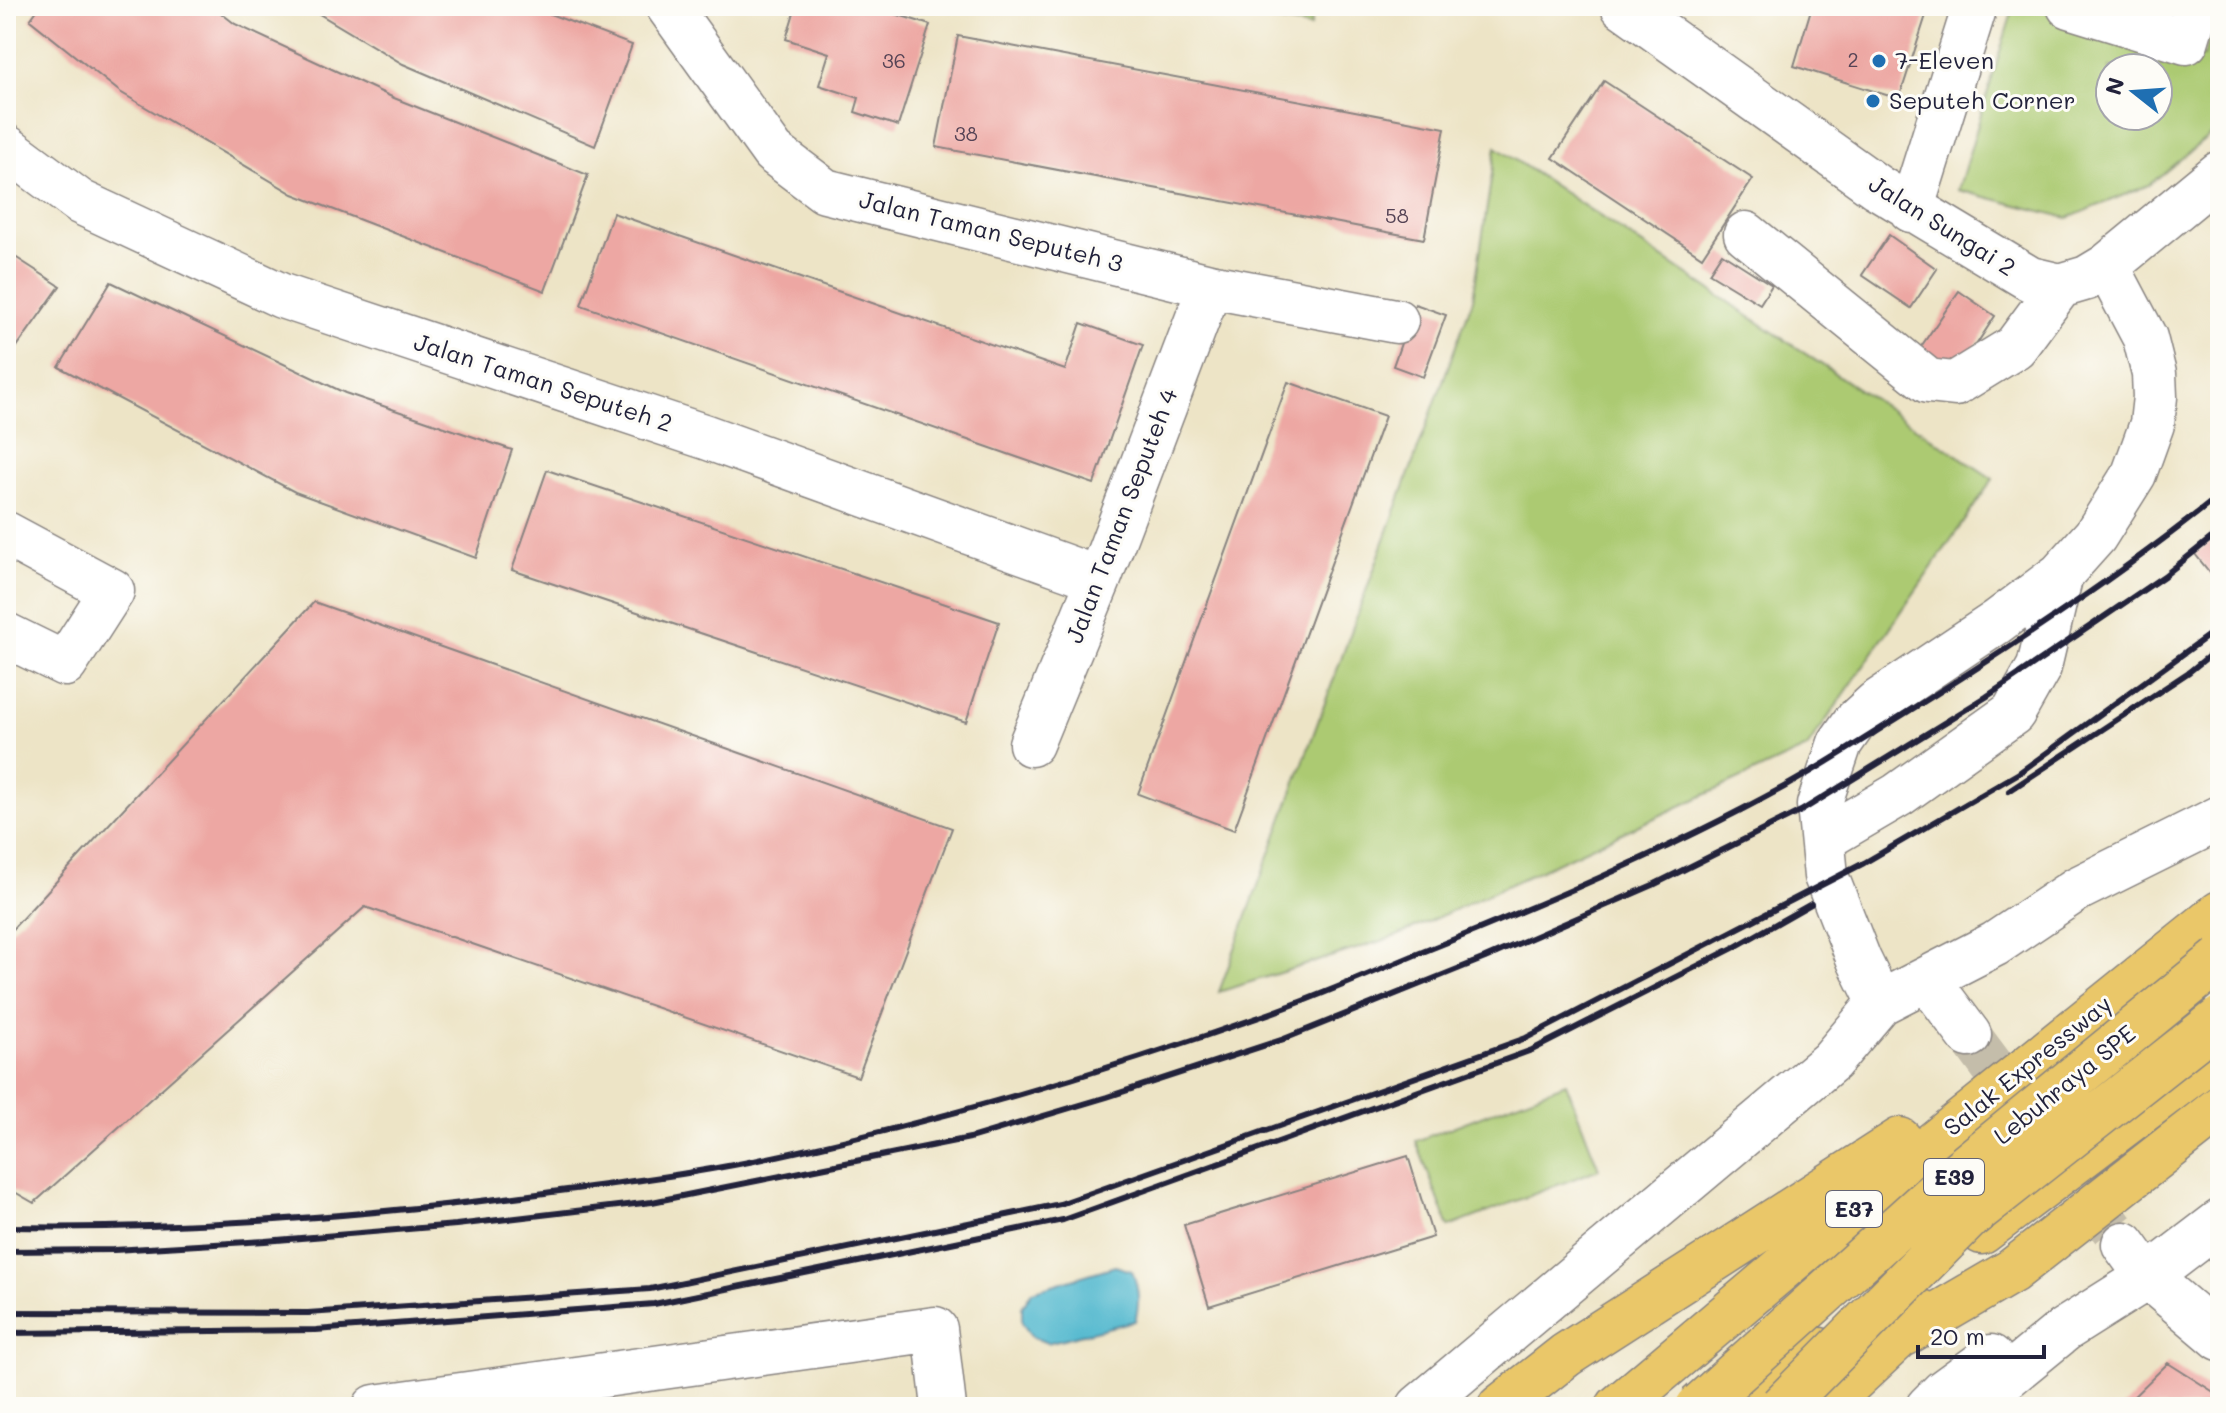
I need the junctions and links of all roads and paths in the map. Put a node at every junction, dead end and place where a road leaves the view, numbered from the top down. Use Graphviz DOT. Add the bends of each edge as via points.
graph roads {
  1 [pos="668,6"];
  2 [pos="1623,6"];
  3 [pos="1975,6"];
  4 [pos="2069,6"];
  5 [pos="2197,6"];
  6 [pos="6,147"];
  7 [pos="2220,173"];
  8 [pos="1911,210"];
  9 [pos="1746,234"];
  10 [pos="2107,266"];
  11 [pos="1210,286"];
  12 [pos="2060,286"];
  13 [pos="1396,321"];
  14 [pos="6,534"];
  15 [pos="2061,574"];
  16 [pos="1099,579"];
  17 [pos="6,635"];
  18 [pos="1031,744"];
  19 [pos="2220,818"];
  20 [pos="1823,839"];
  21 [pos="2220,913"];
  22 [pos="2220,959"];
  23 [pos="1927,979"];
  24 [pos="1880,1003"];
  25 [pos="2092,1013"];
  26 [pos="2220,1019"];
  27 [pos="1969,1035"];
  28 [pos="2220,1052"];
  29 [pos="2220,1108"];
  30 [pos="2041,1189"];
  31 [pos="2220,1222"];
  32 [pos="2136,1260"];
  33 [pos="2064,1330"];
  34 [pos="1904,1334"];
  35 [pos="2220,1338"];
  36 [pos="375,1407"];
  37 [pos="944,1407"];
  38 [pos="1419,1407"];
  39 [pos="1500,1407"];
  40 [pos="1618,1407"];
  41 [pos="1698,1407"];
  42 [pos="1742,1407"];
  43 [pos="1781,1407"];
  44 [pos="1824,1407"];
  45 [pos="1928,1407"];
  46 [pos="1970,1407"];
  1 -- 11 [label="street, Jalan Taman Seputeh 3" via="773,152 825,191"];
  2 -- 8 [label="street, Jalan Sungai 2"];
  3 -- 8 [label="street"];
  4 -- 5 [label="street" via="2186,42"];
  6 -- 16 [label="street, Jalan Taman Seputeh 2" via="80,202 282,296 706,437"];
  7 -- 10 [label="street"];
  8 -- 12 [label="street, Jalan Sungai 2" via="2030,279"];
  9 -- 12 [label="street" via="1928,381 1955,384 2015,347"];
  10 -- 12 [label="street"];
  10 -- 15 [label="street" via="2145,338 2154,374 2152,424 2134,474 2110,514"];
  11 -- 13 [label="street, Jalan Taman Seputeh 3"];
  11 -- 16 [label="street, Jalan Taman Seputeh 4"];
  14 -- 17 [label="street" via="112,591 65,664"];
  15 -- 20 [label="street" via="2039,667 2013,713 1898,795"];
  15 -- 20 [label="street" via="1854,723 1840,743 1819,805"];
  16 -- 18 [label="street, Jalan Taman Seputeh 4"];
  19 -- 23 [label="street" via="2077,889 1995,944"];
  20 -- 24 [label="street" via="1826,876"];
  21 -- 25 [label="highway, Salak Expressway / E37"];
  22 -- 41 [label="highway, Lebuhraya SPE / E39, bridge" via="1953,1177"];
  23 -- 24 [label="street"];
  23 -- 27 [label="street"];
  24 -- 38 [label="street" via="1831,1061"];
  25 -- 39 [label="highway" via="1566,1355"];
  25 -- 40 [label="highway, Salak Expressway / E37"];
  26 -- 43 [label="highway, Lebuhraya SPE / E39, bridge" via="1969,1217"];
  28 -- 30 [label="highway"];
  29 -- 34 [label="highway" via="2012,1271"];
  30 -- 34 [label="highway"];
  30 -- 42 [label="highway"];
  31 -- 32 [label="street"];
  32 -- 33 [label="street"];
  32 -- 35 [label="street"];
  33 -- 45 [label="street" via="2037,1327"];
  33 -- 46 [label="street"];
  34 -- 44 [label="highway"];
  36 -- 37 [label="street" via="935,1329"];
}
